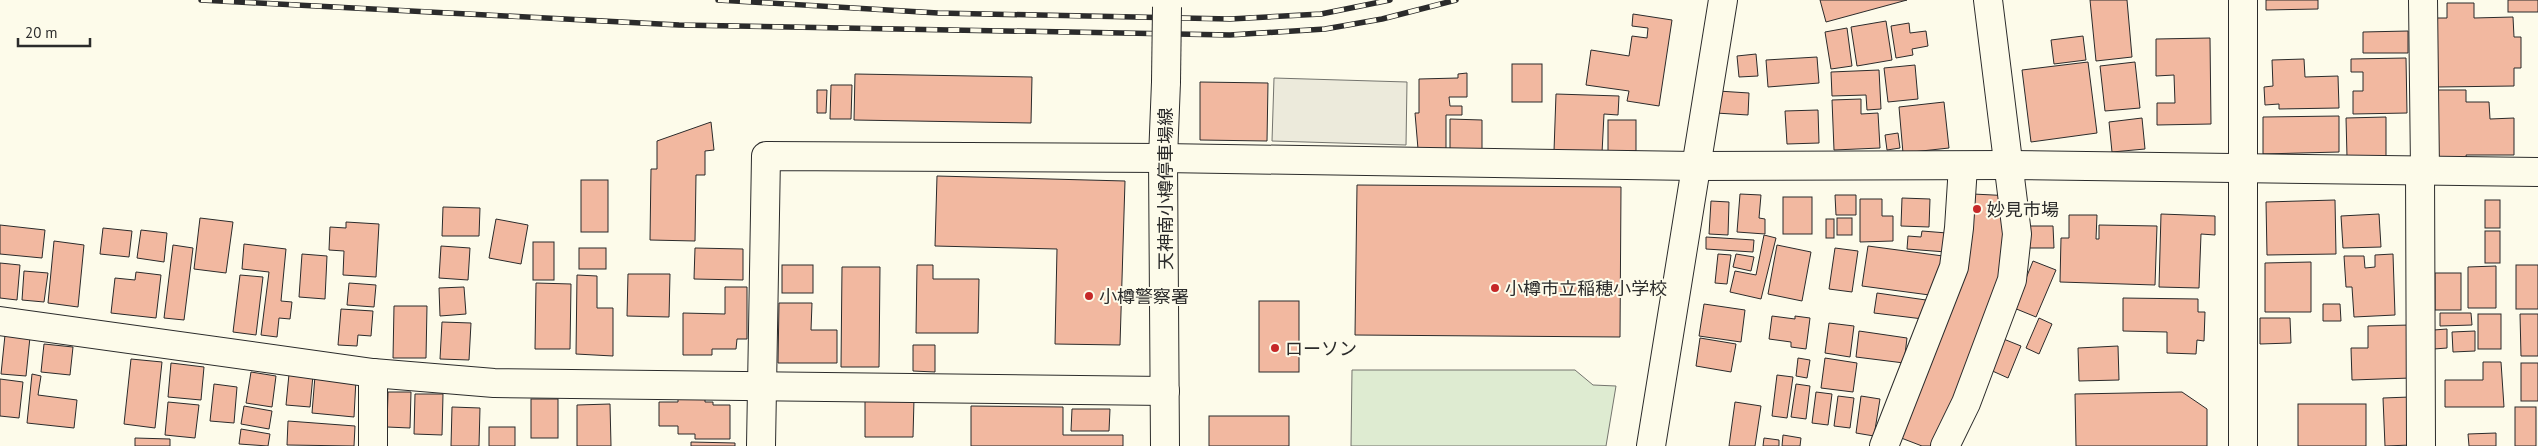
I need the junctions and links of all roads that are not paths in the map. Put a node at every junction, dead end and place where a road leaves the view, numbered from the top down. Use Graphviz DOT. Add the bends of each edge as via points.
graph roads {
  1 [pos="1723,0"];
  2 [pos="1988,0"];
  3 [pos="2243,0"];
  4 [pos="2423,0"];
  5 [pos="1167,4"];
  6 [pos="1163,158"];
  7 [pos="2008,165"];
  8 [pos="1694,166"];
  9 [pos="1963,166"];
  10 [pos="2244,169"];
  11 [pos="2422,170"];
  12 [pos="2538,172"];
  13 [pos="0,321"];
  14 [pos="372,373"];
  15 [pos="761,387"];
  16 [pos="1165,391"];
  17 [pos="373,446"];
  18 [pos="761,446"];
  19 [pos="1165,446"];
  20 [pos="1651,446"];
  21 [pos="1884,446"];
  22 [pos="1945,446"];
  23 [pos="2243,446"];
  24 [pos="2421,446"];
  1 -- 8 [label="street"];
  2 -- 7 [label="street"];
  3 -- 10 [label="street"];
  4 -- 11 [label="street"];
  5 -- 6 [label="street, 天神南小樽停車場線, bridge"];
  6 -- 8 [label="street"];
  6 -- 15 [label="street" via="766,156"];
  6 -- 16 [label="street, 天神南小樽停車場線"];
  7 -- 9 [label="street"];
  7 -- 10 [label="street"];
  7 -- 22 [label="street" via="2017,234 2012,280 1966,403"];
  8 -- 9 [label="street"];
  8 -- 20 [label="street"];
  9 -- 21 [label="street" via="1954,267"];
  10 -- 11 [label="street"];
  10 -- 23 [label="street"];
  11 -- 12 [label="street"];
  11 -- 24 [label="street"];
  13 -- 14 [label="street"];
  14 -- 15 [label="street" via="494,384"];
  14 -- 17 [label="street"];
  15 -- 16 [label="street"];
  15 -- 18 [label="street"];
  16 -- 19 [label="street, 天神南小樽停車場線"];
}
